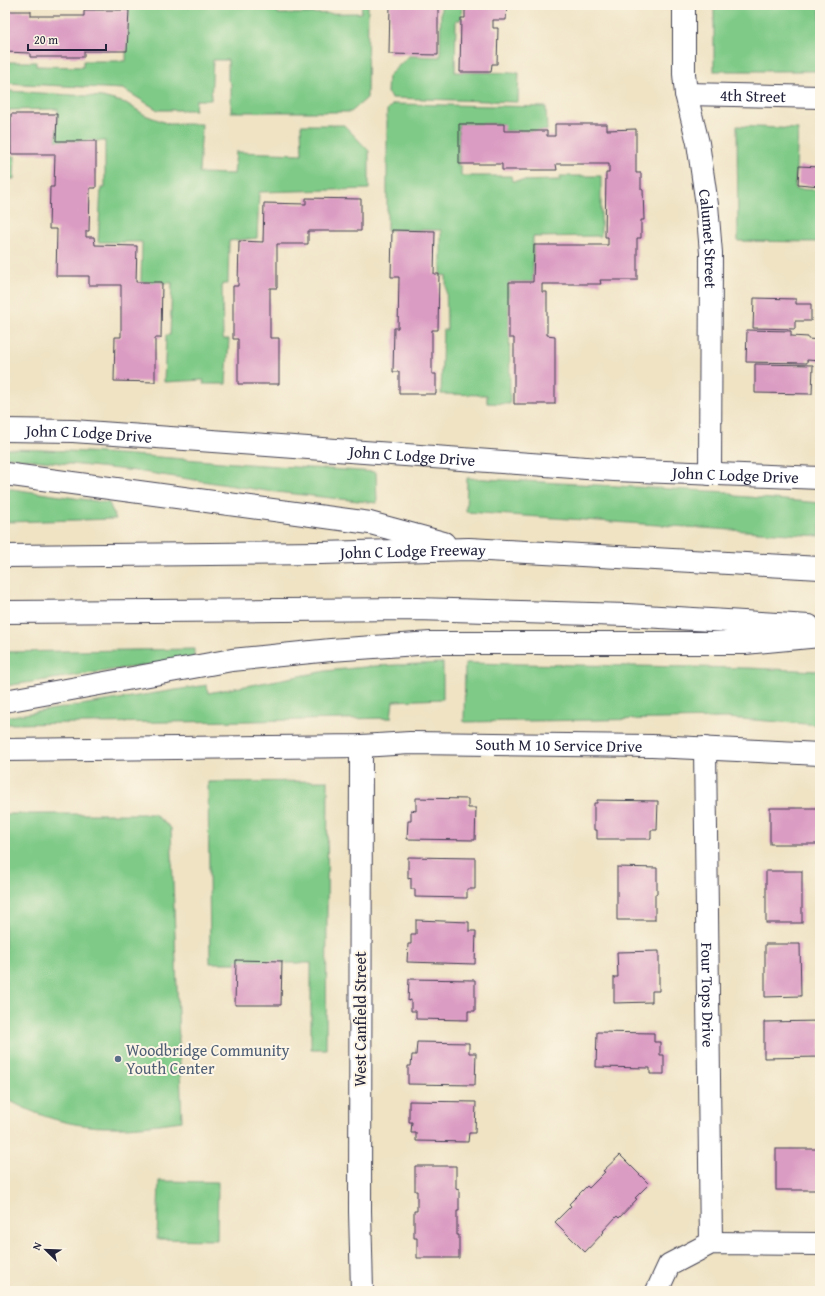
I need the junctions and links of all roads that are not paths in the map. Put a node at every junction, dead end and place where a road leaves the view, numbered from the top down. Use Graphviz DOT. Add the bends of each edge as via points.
graph roads {
  1 [pos="684,5"];
  2 [pos="686,94"];
  3 [pos="820,97"];
  4 [pos="5,430"];
  5 [pos="5,474"];
  6 [pos="710,474"];
  7 [pos="820,478"];
  8 [pos="469,549"];
  9 [pos="5,556"];
  10 [pos="820,568"];
  11 [pos="5,612"];
  12 [pos="820,627"];
  13 [pos="820,636"];
  14 [pos="5,701"];
  15 [pos="361,746"];
  16 [pos="706,748"];
  17 [pos="5,750"];
  18 [pos="820,754"];
  19 [pos="711,1243"];
  20 [pos="820,1244"];
  21 [pos="362,1291"];
  22 [pos="657,1291"];
  1 -- 2 [label="main road, Calumet Street"];
  2 -- 3 [label="main road, 4th Street"];
  2 -- 6 [label="main road, Calumet Street" via="698,143 711,253"];
  4 -- 6 [label="main road, John C Lodge Drive" via="73,431 614,470"];
  5 -- 8 [label="main road" via="370,523"];
  6 -- 7 [label="main road, John C Lodge Drive"];
  8 -- 9 [label="main road, John C Lodge Freeway"];
  8 -- 10 [label="main road, John C Lodge Freeway"];
  11 -- 12 [label="main road" via="416,609 627,615"];
  13 -- 14 [label="main road" via="744,644 431,643 331,650 232,660"];
  15 -- 16 [label="main road, South M 10 Service Drive" via="410,743"];
  15 -- 17 [label="main road, South M 10 Service Drive"];
  15 -- 21 [label="main road, West Canfield Street"];
  16 -- 18 [label="main road, South M 10 Service Drive"];
  16 -- 19 [label="main road, Four Tops Drive"];
  19 -- 20 [label="main road"];
  19 -- 22 [label="main road" via="669,1265"];
}
